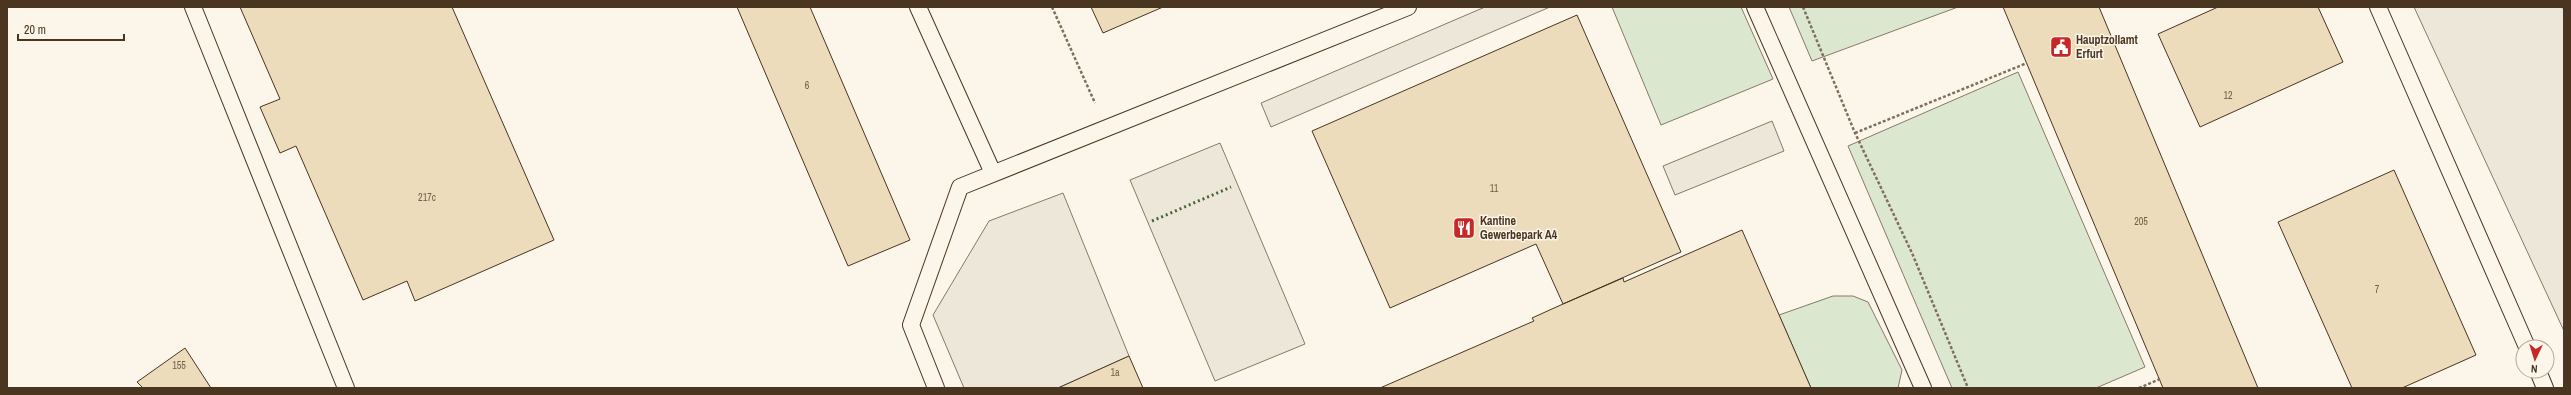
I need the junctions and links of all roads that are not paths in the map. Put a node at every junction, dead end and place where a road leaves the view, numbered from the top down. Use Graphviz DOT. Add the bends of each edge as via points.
graph roads {
  1 [pos="193,7"];
  2 [pos="918,7"];
  3 [pos="1408,7"];
  4 [pos="1755,7"];
  5 [pos="2378,7"];
  6 [pos="993,174"];
  7 [pos="2523,339"];
  8 [pos="346,388"];
  9 [pos="936,388"];
  10 [pos="1924,388"];
  1 -- 8 [label="lane"];
  2 -- 6 [label="lane"];
  3 -- 6 [label="lane"];
  4 -- 10 [label="lane"];
  5 -- 7 [label="lane"];
  6 -- 9 [label="lane" via="960,187 911,325"];
}
